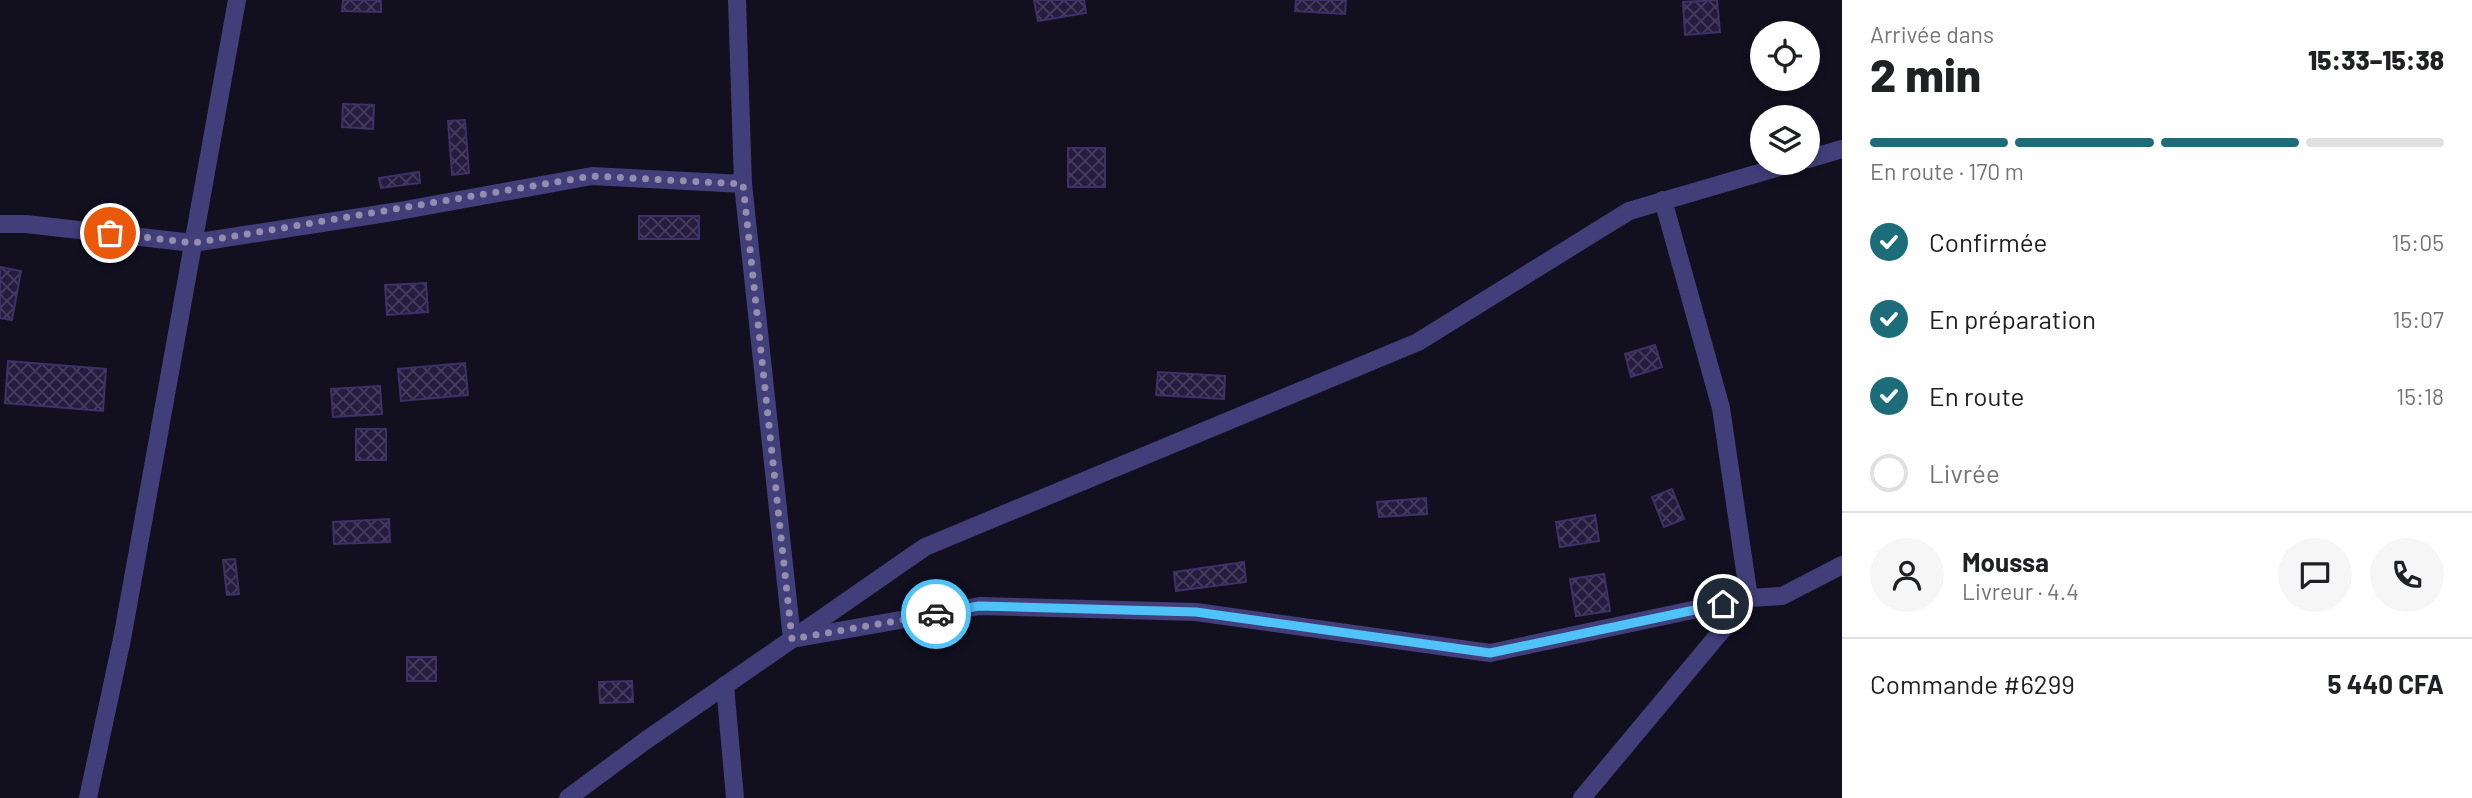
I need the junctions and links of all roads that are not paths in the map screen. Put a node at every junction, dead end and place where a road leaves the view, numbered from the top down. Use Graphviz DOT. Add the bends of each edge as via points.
graph roads {
  1 [pos="237,0"];
  2 [pos="737,0"];
  3 [pos="1842,149"];
  4 [pos="1820,155"];
  5 [pos="1751,175"];
  6 [pos="743,184"];
  7 [pos="1664,200"];
  8 [pos="0,224"];
  9 [pos="193,243"];
  10 [pos="1842,565"];
  11 [pos="1749,598"];
  12 [pos="792,639"];
  13 [pos="725,685"];
  14 [pos="88,798"];
  15 [pos="568,798"];
  16 [pos="735,798"];
  17 [pos="1582,798"];
  1 -- 9 [label="street"];
  2 -- 6 [label="street"];
  3 -- 4 [label="street"];
  5 -- 7 [label="street"];
  6 -- 9 [label="street" via="592,176"];
  6 -- 12 [label="street"];
  7 -- 11 [label="street" via="1721,408"];
  7 -- 12 [label="street" via="1629,211 1418,342 925,547"];
  8 -- 9 [label="street"];
  9 -- 14 [label="street" via="122,639"];
  10 -- 11 [label="street" via="1782,596"];
  11 -- 12 [label="street" via="1490,653 1196,612 979,606"];
  11 -- 17 [label="street"];
  12 -- 13 [label="street"];
  13 -- 15 [label="street"];
  13 -- 16 [label="street"];
}
